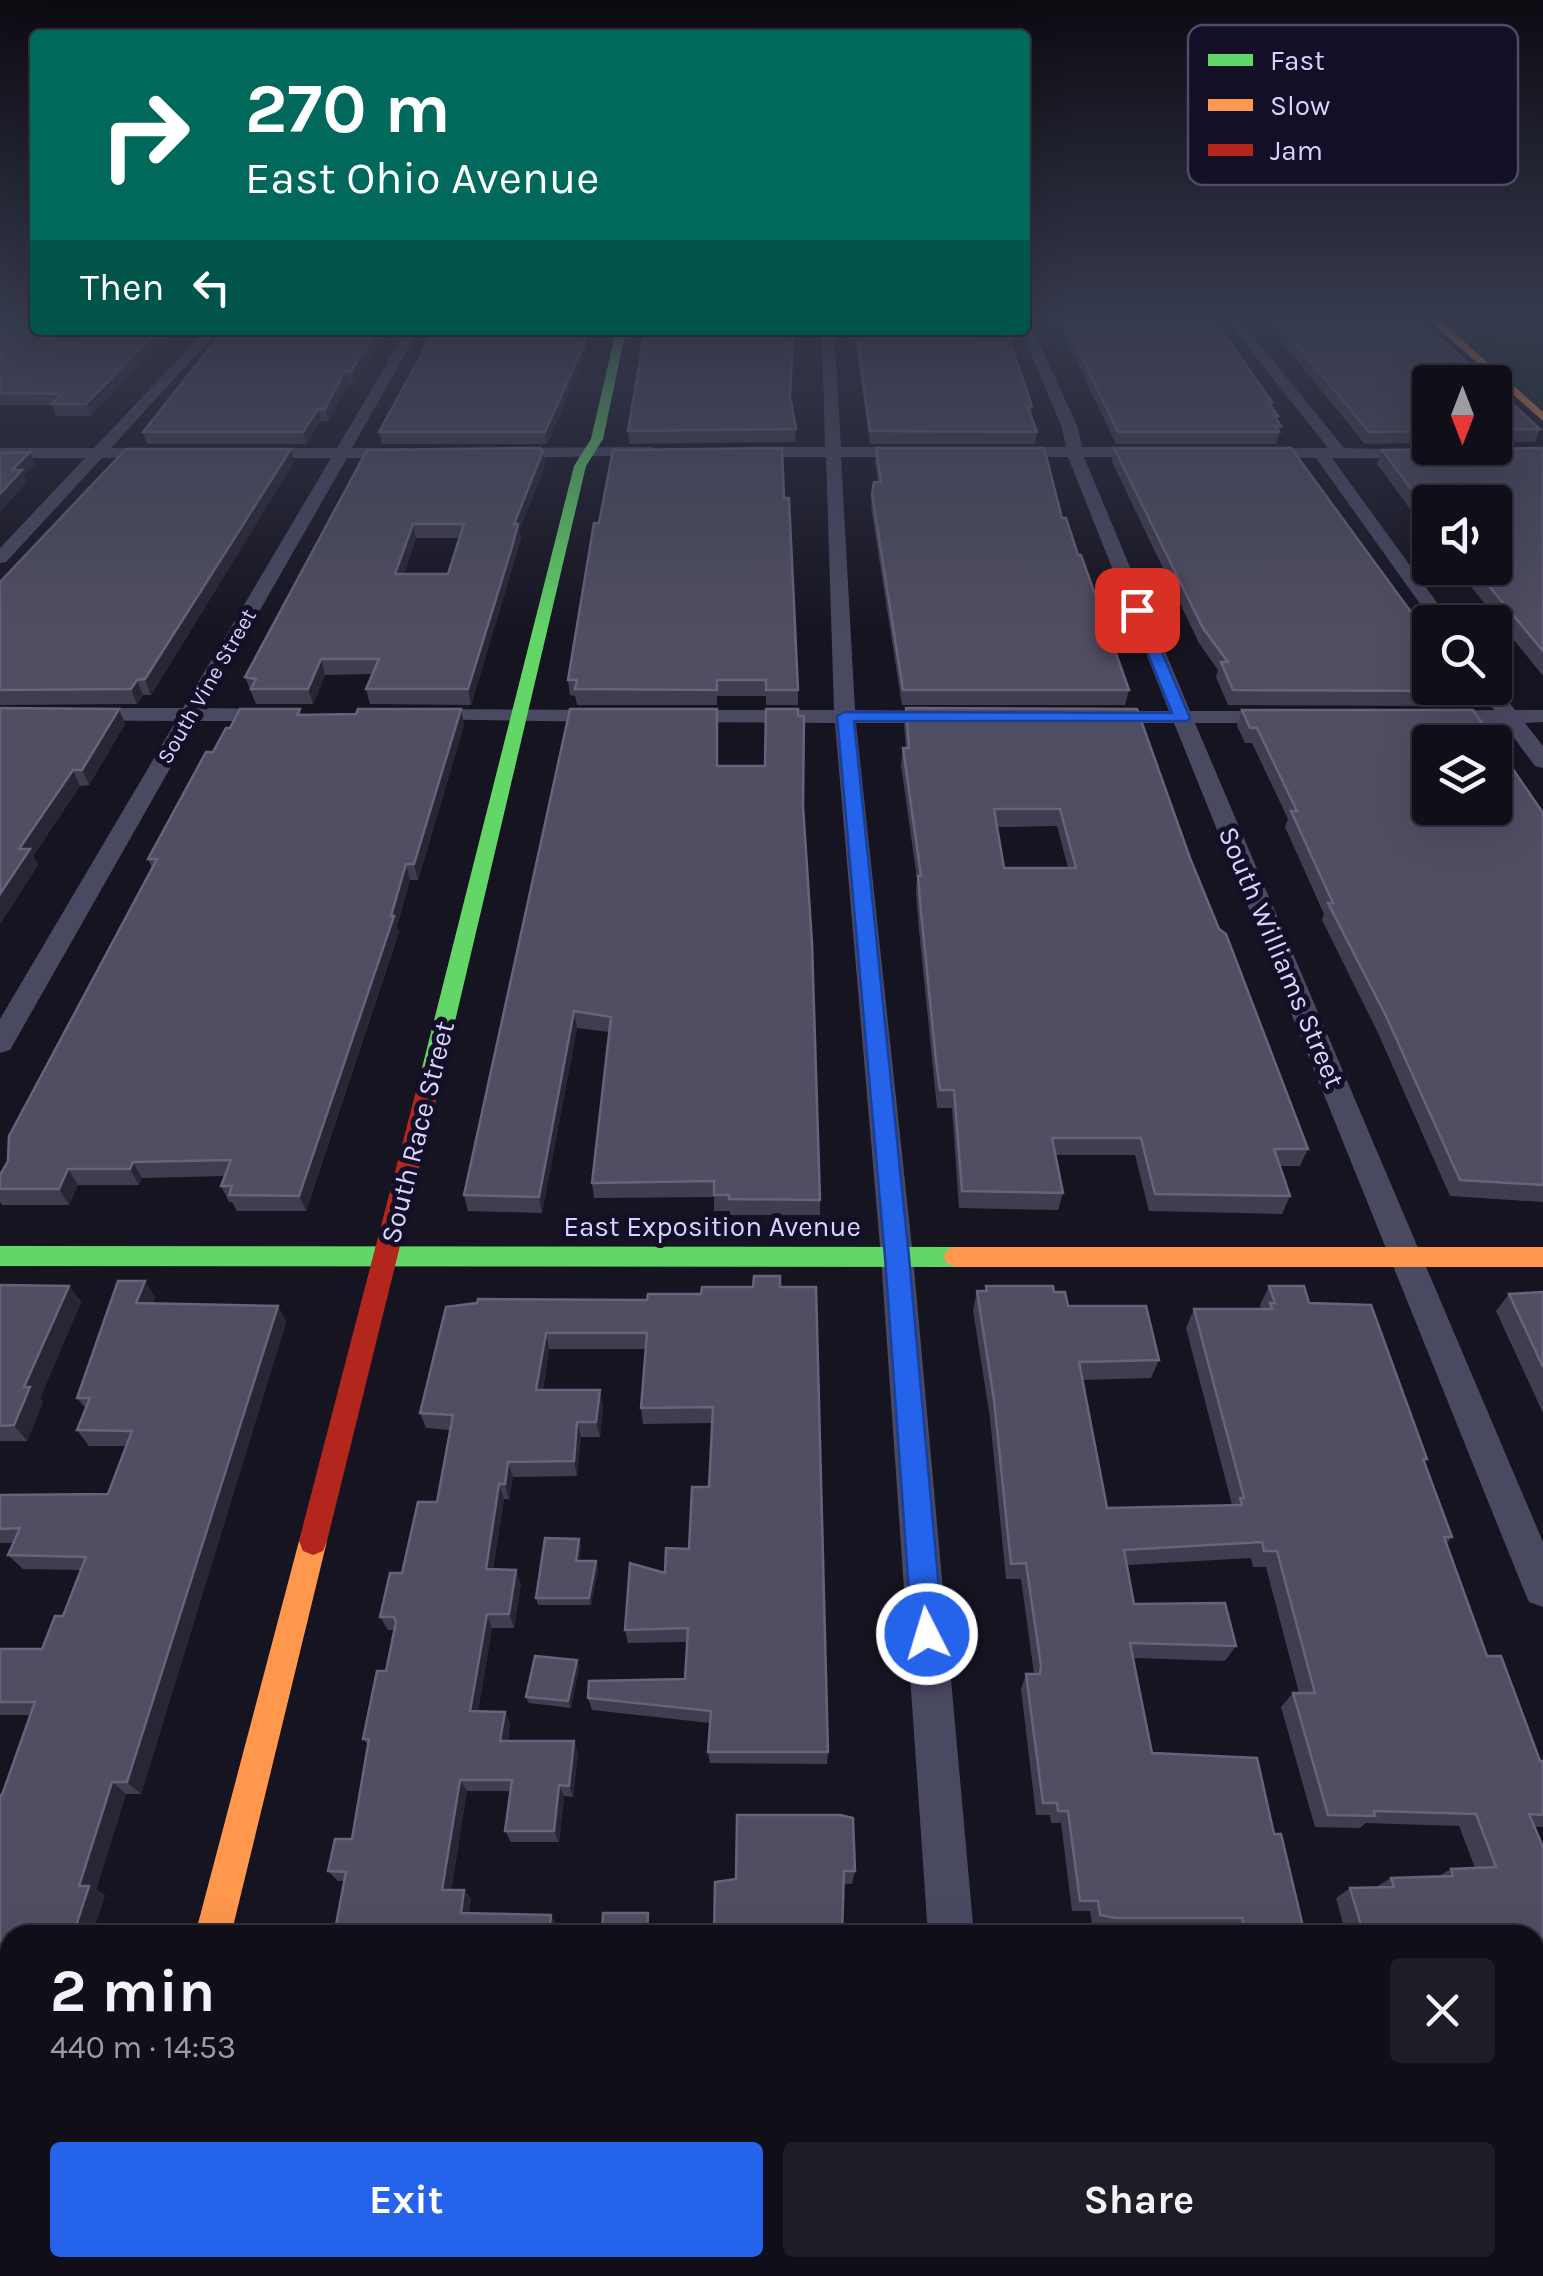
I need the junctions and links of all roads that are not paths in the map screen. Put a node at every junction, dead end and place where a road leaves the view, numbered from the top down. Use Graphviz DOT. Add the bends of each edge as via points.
graph roads {
  1 [pos="127,420"];
  2 [pos="361,420"];
  3 [pos="600,420"];
  4 [pos="832,420"];
  5 [pos="1067,420"];
  6 [pos="1314,420"];
  7 [pos="589,452"];
  8 [pos="668,452"];
  9 [pos="716,452"];
  10 [pos="833,452"];
  11 [pos="941,452"];
  12 [pos="978,452"];
  13 [pos="1077,452"];
  14 [pos="1176,452"];
  15 [pos="0,453"];
  16 [pos="96,453"];
  17 [pos="187,453"];
  18 [pos="243,453"];
  19 [pos="342,453"];
  20 [pos="418,453"];
  21 [pos="491,453"];
  22 [pos="1244,453"];
  23 [pos="1340,453"];
  24 [pos="1412,453"];
  25 [pos="1321,454"];
  26 [pos="0,558"];
  27 [pos="1430,605"];
  28 [pos="1501,705"];
  29 [pos="0,714"];
  30 [pos="190,715"];
  31 [pos="300,715"];
  32 [pos="404,715"];
  33 [pos="522,715"];
  34 [pos="845,716"];
  35 [pos="1509,716"];
  36 [pos="1543,716"];
  37 [pos="960,717"];
  38 [pos="1072,717"];
  39 [pos="1296,717"];
  40 [pos="1412,717"];
  41 [pos="1182,718"];
  42 [pos="1543,761"];
  43 [pos="0,1043"];
  44 [pos="386,1255"];
  45 [pos="0,1256"];
  46 [pos="897,1257"];
  47 [pos="1408,1257"];
  48 [pos="1543,1257"];
  49 [pos="1543,1588"];
  50 [pos="216,1925"];
  51 [pos="950,1925"];
  1 -- 16 [label="street"];
  2 -- 19 [label="street, South Vine Street"];
  3 -- 7 [label="street, South Race Street"];
  4 -- 10 [label="street"];
  5 -- 13 [label="street, South Williams Street"];
  6 -- 23 [label="street"];
  7 -- 8 [label="street"];
  7 -- 21 [label="street"];
  7 -- 33 [label="street, South Race Street" via="580,466"];
  9 -- 10 [label="street"];
  10 -- 11 [label="street"];
  10 -- 34 [label="street"];
  12 -- 13 [label="street"];
  13 -- 14 [label="street"];
  13 -- 41 [label="street, South Williams Street"];
  15 -- 16 [label="street"];
  16 -- 17 [label="street"];
  16 -- 26 [label="street"];
  18 -- 19 [label="street"];
  19 -- 20 [label="street"];
  19 -- 30 [label="street, South Vine Street"];
  22 -- 25 [label="street"];
  23 -- 24 [label="street"];
  23 -- 25 [label="street"];
  25 -- 27 [label="street"];
  28 -- 35 [label="street"];
  29 -- 30 [label="street"];
  30 -- 31 [label="street"];
  30 -- 43 [label="street, South Vine Street"];
  32 -- 33 [label="street"];
  33 -- 34 [label="street"];
  33 -- 44 [label="street, South Race Street"];
  34 -- 37 [label="street"];
  34 -- 46 [label="street"];
  35 -- 36 [label="street"];
  35 -- 40 [label="street"];
  35 -- 42 [label="street"];
  38 -- 41 [label="street"];
  39 -- 41 [label="street"];
  41 -- 47 [label="street, South Williams Street"];
  44 -- 45 [label="street, East Exposition Avenue"];
  44 -- 46 [label="street, East Exposition Avenue"];
  44 -- 50 [label="street, South Race Street"];
  46 -- 47 [label="street, East Exposition Avenue"];
  46 -- 51 [label="street"];
  47 -- 48 [label="street, East Exposition Avenue"];
  47 -- 49 [label="street, South Williams Street"];
}
